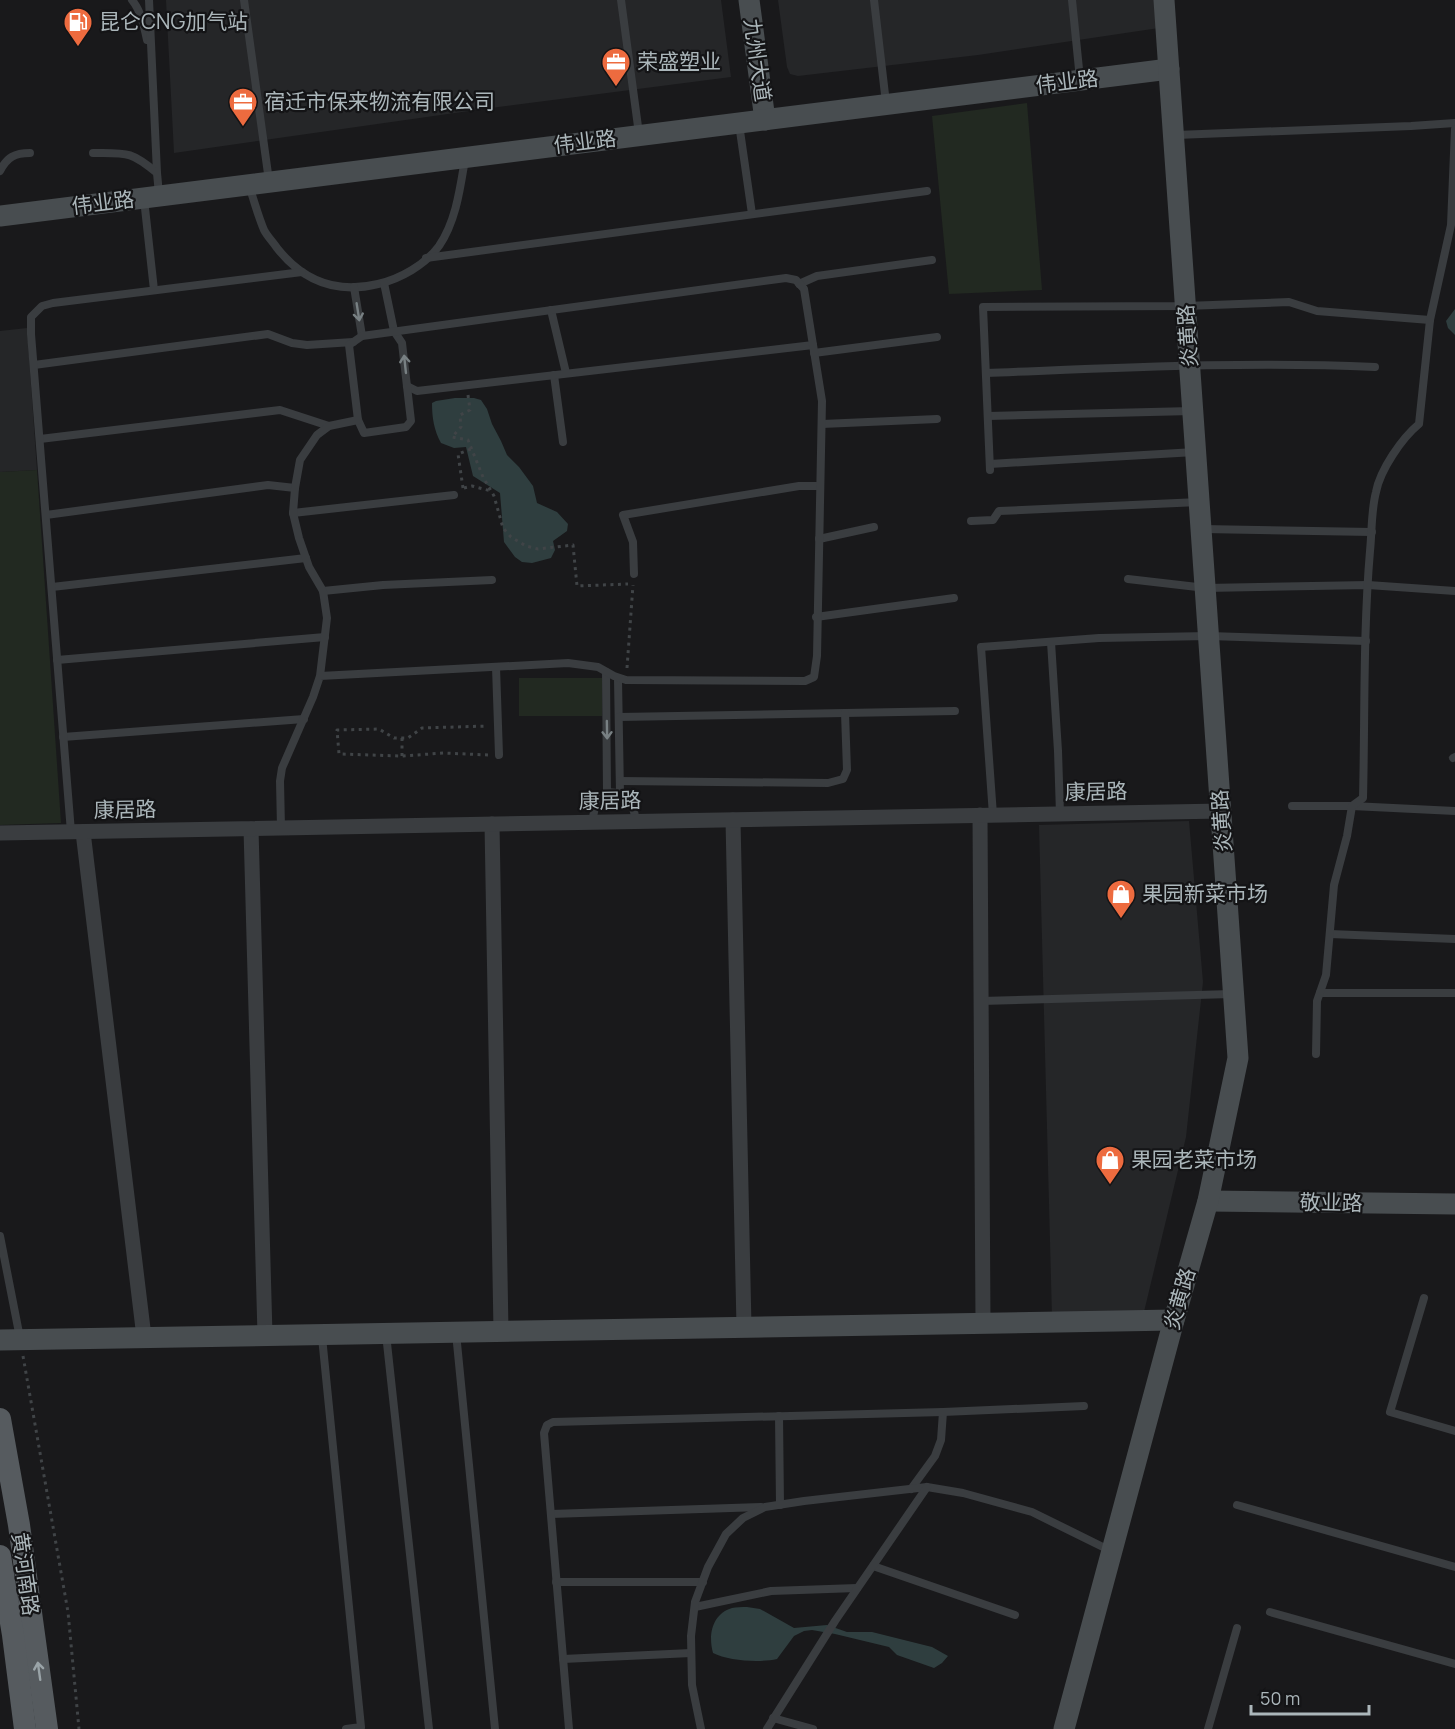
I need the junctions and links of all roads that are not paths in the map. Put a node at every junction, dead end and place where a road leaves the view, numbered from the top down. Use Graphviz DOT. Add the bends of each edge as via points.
graph roads {
  1 [pos="132,0"];
  2 [pos="149,0"];
  3 [pos="244,0"];
  4 [pos="621,0"];
  5 [pos="749,0"];
  6 [pos="874,0"];
  7 [pos="1072,0"];
  8 [pos="1164,0"];
  9 [pos="152,59"];
  10 [pos="1170,69"];
  11 [pos="1081,80"];
  12 [pos="886,105"];
  13 [pos="765,120"];
  14 [pos="739,123"];
  15 [pos="1455,123"];
  16 [pos="1455,129"];
  17 [pos="1174,135"];
  18 [pos="639,136"];
  19 [pos="30,153"];
  20 [pos="93,153"];
  21 [pos="465,158"];
  22 [pos="0,171"];
  23 [pos="157,173"];
  24 [pos="259,183"];
  25 [pos="927,191"];
  26 [pos="152,197"];
  27 [pos="752,214"];
  28 [pos="0,216"];
  29 [pos="426,258"];
  30 [pos="932,260"];
  31 [pos="302,272"];
  32 [pos="384,283"];
  33 [pos="799,284"];
  34 [pos="354,287"];
  35 [pos="154,290"];
  36 [pos="1186,306"];
  37 [pos="550,310"];
  38 [pos="1430,320"];
  39 [pos="394,331"];
  40 [pos="362,336"];
  41 [pos="937,337"];
  42 [pos="353,342"];
  43 [pos="814,349"];
  44 [pos="34,365"];
  45 [pos="1190,365"];
  46 [pos="1375,367"];
  47 [pos="566,373"];
  48 [pos="986,373"];
  49 [pos="554,375"];
  50 [pos="407,386"];
  51 [pos="1194,411"];
  52 [pos="988,416"];
  53 [pos="936,419"];
  54 [pos="358,420"];
  55 [pos="822,424"];
  56 [pos="329,426"];
  57 [pos="40,439"];
  58 [pos="563,442"];
  59 [pos="1197,452"];
  60 [pos="820,486"];
  61 [pos="295,488"];
  62 [pos="454,495"];
  63 [pos="1200,502"];
  64 [pos="293,513"];
  65 [pos="46,514"];
  66 [pos="971,521"];
  67 [pos="874,527"];
  68 [pos="1202,529"];
  69 [pos="1372,532"];
  70 [pos="819,539"];
  71 [pos="306,558"];
  72 [pos="634,574"];
  73 [pos="1128,579"];
  74 [pos="492,580"];
  75 [pos="1368,585"];
  76 [pos="51,587"];
  77 [pos="1206,588"];
  78 [pos="323,591"];
  79 [pos="1455,591"];
  80 [pos="954,598"];
  81 [pos="817,617"];
  82 [pos="1209,636"];
  83 [pos="325,637"];
  84 [pos="1366,641"];
  85 [pos="1051,642"];
  86 [pos="57,660"];
  87 [pos="496,667"];
  88 [pos="606,672"];
  89 [pos="320,676"];
  90 [pos="622,679"];
  91 [pos="955,711"];
  92 [pos="845,713"];
  93 [pos="619,717"];
  94 [pos="304,719"];
  95 [pos="63,737"];
  96 [pos="499,755"];
  97 [pos="620,781"];
  98 [pos="608,792"];
  99 [pos="620,793"];
  100 [pos="1292,806"];
  101 [pos="1352,806"];
  102 [pos="1222,811"];
  103 [pos="1455,811"];
  104 [pos="1060,814"];
  105 [pos="987,815"];
  106 [pos="733,820"];
  107 [pos="636,821"];
  108 [pos="592,822"];
  109 [pos="492,824"];
  110 [pos="281,828"];
  111 [pos="251,829"];
  112 [pos="77,832"];
  113 [pos="0,833"];
  114 [pos="1330,934"];
  115 [pos="1455,939"];
  116 [pos="1320,993"];
  117 [pos="1455,993"];
  118 [pos="1234,994"];
  119 [pos="981,1001"];
  120 [pos="1316,1054"];
  121 [pos="1208,1201"];
  122 [pos="1455,1204"];
  123 [pos="0,1236"];
  124 [pos="1424,1298"];
  125 [pos="1174,1320"];
  126 [pos="983,1323"];
  127 [pos="744,1327"];
  128 [pos="501,1331"];
  129 [pos="456,1332"];
  130 [pos="386,1333"];
  131 [pos="321,1334"];
  132 [pos="265,1335"];
  133 [pos="144,1337"];
  134 [pos="10,1340"];
  135 [pos="1084,1406"];
  136 [pos="943,1412"];
  137 [pos="778,1416"];
  138 [pos="0,1419"];
  139 [pos="1455,1431"];
  140 [pos="927,1487"];
  141 [pos="911,1489"];
  142 [pos="780,1505"];
  143 [pos="1237,1505"];
  144 [pos="765,1507"];
  145 [pos="551,1514"];
  146 [pos="1112,1552"];
  147 [pos="0,1556"];
  148 [pos="873,1566"];
  149 [pos="1455,1567"];
  150 [pos="556,1582"];
  151 [pos="703,1582"];
  152 [pos="857,1588"];
  153 [pos="695,1607"];
  154 [pos="1270,1612"];
  155 [pos="1015,1615"];
  156 [pos="1237,1628"];
  157 [pos="692,1653"];
  158 [pos="563,1659"];
  159 [pos="1455,1664"];
  160 [pos="773,1719"];
  161 [pos="25,1729"];
  162 [pos="47,1729"];
  163 [pos="346,1729"];
  164 [pos="429,1729"];
  165 [pos="495,1729"];
  166 [pos="569,1729"];
  167 [pos="701,1729"];
  168 [pos="767,1729"];
  169 [pos="813,1729"];
  170 [pos="1064,1729"];
  171 [pos="1208,1729"];
  1 -- 9 [label="lane" via="143,21"];
  2 -- 9 [label="lane"];
  3 -- 24 [label="lane"];
  4 -- 18 [label="lane"];
  5 -- 13 [label="street, 九州大道"];
  6 -- 12 [label="lane"];
  7 -- 11 [label="lane"];
  8 -- 10 [label="street, 炎黄路"];
  9 -- 23 [label="lane"];
  10 -- 11 [label="street, 伟业路"];
  10 -- 17 [label="street, 炎黄路"];
  11 -- 12 [label="street, 伟业路"];
  12 -- 13 [label="street, 伟业路"];
  13 -- 14 [label="street, 伟业路"];
  14 -- 18 [label="street, 伟业路"];
  14 -- 27 [label="lane"];
  15 -- 17 [label="lane"];
  16 -- 38 [label="lane" via="1451,225"];
  17 -- 36 [label="street, 炎黄路"];
  18 -- 21 [label="street, 伟业路"];
  19 -- 22 [label="lane" via="16,153"];
  20 -- 23 [label="lane" via="126,153"];
  21 -- 24 [label="street, 伟业路"];
  21 -- 29 [label="lane" via="450,224 438,247"];
  23 -- 26 [label="lane"];
  24 -- 26 [label="street, 伟业路"];
  24 -- 31 [label="lane" via="265,231 288,261"];
  25 -- 27 [label="lane"];
  26 -- 28 [label="street, 伟业路"];
  26 -- 35 [label="lane"];
  27 -- 29 [label="lane"];
  29 -- 32 [label="lane" via="416,268"];
  30 -- 33 [label="lane" via="817,276"];
  31 -- 34 [label="lane" via="332,286"];
  31 -- 35 [label="lane"];
  32 -- 34 [label="lane"];
  32 -- 39 [label="lane"];
  33 -- 37 [label="lane" via="786,278"];
  33 -- 43 [label="lane" via="804,289"];
  34 -- 40 [label="lane, one-way"];
  35 -- 44 [label="lane" via="42,306 31,316"];
  36 -- 38 [label="lane" via="1289,302 1317,311"];
  36 -- 45 [label="street, 炎黄路"];
  36 -- 48 [label="lane" via="983,307"];
  37 -- 39 [label="lane"];
  37 -- 47 [label="lane"];
  38 -- 69 [label="lane" via="1419,424 1400,444 1376,491"];
  39 -- 40 [label="lane"];
  50 -- 39 [label="lane, one-way" via="402,343"];
  40 -- 42 [label="lane"];
  41 -- 43 [label="lane"];
  42 -- 44 [label="lane" via="308,345 268,334"];
  42 -- 54 [label="lane" via="349,345"];
  43 -- 47 [label="lane"];
  43 -- 55 [label="lane"];
  44 -- 57 [label="lane"];
  45 -- 46 [label="lane"];
  45 -- 48 [label="lane"];
  45 -- 51 [label="street, 炎黄路"];
  47 -- 49 [label="lane"];
  48 -- 52 [label="lane"];
  49 -- 50 [label="lane" via="417,391"];
  49 -- 58 [label="lane"];
  50 -- 54 [label="lane" via="411,421 406,427 364,433"];
  51 -- 52 [label="lane"];
  51 -- 59 [label="street, 炎黄路"];
  52 -- 59 [label="lane" via="990,467"];
  53 -- 55 [label="lane"];
  54 -- 56 [label="lane"];
  55 -- 60 [label="lane"];
  56 -- 57 [label="lane" via="280,410"];
  56 -- 61 [label="lane" via="317,435 300,460"];
  57 -- 65 [label="lane"];
  59 -- 63 [label="street, 炎黄路"];
  60 -- 70 [label="lane"];
  60 -- 72 [label="lane" via="623,515 633,542"];
  61 -- 64 [label="lane"];
  61 -- 65 [label="lane" via="268,485"];
  62 -- 64 [label="lane"];
  63 -- 66 [label="lane" via="999,512 993,520"];
  63 -- 68 [label="street, 炎黄路"];
  64 -- 71 [label="lane"];
  65 -- 76 [label="lane"];
  67 -- 70 [label="lane"];
  68 -- 69 [label="lane"];
  68 -- 77 [label="street, 炎黄路"];
  69 -- 75 [label="lane"];
  70 -- 81 [label="lane"];
  71 -- 76 [label="lane"];
  71 -- 78 [label="lane"];
  73 -- 77 [label="lane"];
  74 -- 78 [label="lane"];
  75 -- 77 [label="lane"];
  75 -- 79 [label="lane"];
  75 -- 84 [label="lane"];
  76 -- 86 [label="lane"];
  77 -- 82 [label="street, 炎黄路"];
  78 -- 83 [label="lane"];
  80 -- 81 [label="lane"];
  81 -- 90 [label="lane" via="814,677 805,681"];
  82 -- 84 [label="lane"];
  82 -- 85 [label="lane"];
  82 -- 102 [label="street, 炎黄路"];
  83 -- 86 [label="lane"];
  83 -- 89 [label="lane"];
  84 -- 101 [label="lane" via="1363,798"];
  85 -- 104 [label="lane"];
  85 -- 105 [label="lane" via="981,647"];
  86 -- 95 [label="lane"];
  87 -- 88 [label="lane" via="568,663 598,667"];
  87 -- 89 [label="lane"];
  87 -- 96 [label="lane"];
  88 -- 90 [label="lane"];
  88 -- 98 [label="lane, one-way"];
  89 -- 94 [label="lane"];
  90 -- 93 [label="lane"];
  91 -- 92 [label="lane"];
  92 -- 93 [label="lane"];
  92 -- 97 [label="lane" via="847,770 843,779 828,783"];
  93 -- 97 [label="lane"];
  94 -- 95 [label="lane"];
  94 -- 110 [label="lane" via="282,768"];
  95 -- 112 [label="lane"];
  97 -- 99 [label="lane"];
  98 -- 99 [label="lane"];
  98 -- 108 [label="lane" via="597,802"];
  99 -- 107 [label="lane" via="632,801"];
  100 -- 101 [label="lane"];
  101 -- 103 [label="lane"];
  101 -- 114 [label="lane" via="1334,885"];
  102 -- 104 [label="street, 康居路"];
  102 -- 118 [label="street, 炎黄路"];
  104 -- 105 [label="street, 康居路"];
  105 -- 106 [label="street, 康居路"];
  105 -- 119 [label="street"];
  106 -- 107 [label="street, 康居路"];
  106 -- 127 [label="street"];
  107 -- 108 [label="street, 康居路"];
  108 -- 109 [label="street, 康居路"];
  109 -- 110 [label="street, 康居路"];
  109 -- 128 [label="street"];
  110 -- 111 [label="street, 康居路"];
  111 -- 112 [label="street, 康居路"];
  111 -- 132 [label="street"];
  112 -- 113 [label="street, 康居路"];
  112 -- 133 [label="street"];
  114 -- 115 [label="lane"];
  114 -- 116 [label="lane"];
  116 -- 117 [label="lane"];
  116 -- 120 [label="lane"];
  118 -- 119 [label="lane"];
  118 -- 121 [label="street, 炎黄路" via="1238,1058"];
  119 -- 126 [label="street"];
  121 -- 122 [label="street, 敬业路"];
  121 -- 125 [label="street, 炎黄路"];
  123 -- 134 [label="lane"];
  124 -- 139 [label="lane" via="1390,1412"];
  125 -- 126 [label="street"];
  125 -- 146 [label="street, 炎黄路"];
  126 -- 127 [label="street"];
  127 -- 128 [label="street"];
  128 -- 129 [label="street"];
  129 -- 130 [label="street"];
  129 -- 165 [label="lane"];
  130 -- 131 [label="street"];
  130 -- 164 [label="lane"];
  131 -- 132 [label="street"];
  131 -- 163 [label="lane" via="361,1727"];
  132 -- 133 [label="street"];
  133 -- 134 [label="street"];
  135 -- 136 [label="lane"];
  136 -- 137 [label="lane"];
  136 -- 141 [label="lane" via="941,1440 935,1456"];
  137 -- 142 [label="lane"];
  137 -- 145 [label="lane" via="546,1425"];
  162 -- 138 [label="main road, 黄河南路, one-way"];
  140 -- 141 [label="lane"];
  140 -- 146 [label="lane" via="1032,1512"];
  140 -- 148 [label="lane"];
  141 -- 142 [label="lane"];
  142 -- 144 [label="lane"];
  143 -- 149 [label="lane"];
  144 -- 145 [label="lane"];
  144 -- 151 [label="lane" via="743,1518 726,1534"];
  145 -- 150 [label="lane"];
  146 -- 170 [label="street, 炎黄路"];
  147 -- 161 [label="main road, 黄河南路"];
  148 -- 152 [label="lane"];
  148 -- 155 [label="lane"];
  150 -- 151 [label="lane"];
  150 -- 158 [label="lane"];
  151 -- 153 [label="lane"];
  152 -- 153 [label="lane" via="771,1591"];
  152 -- 160 [label="lane"];
  153 -- 157 [label="lane"];
  154 -- 159 [label="lane"];
  156 -- 171 [label="lane"];
  157 -- 158 [label="lane"];
  157 -- 167 [label="lane" via="692,1685"];
  158 -- 166 [label="lane"];
  160 -- 168 [label="lane"];
  160 -- 169 [label="lane"];
}
